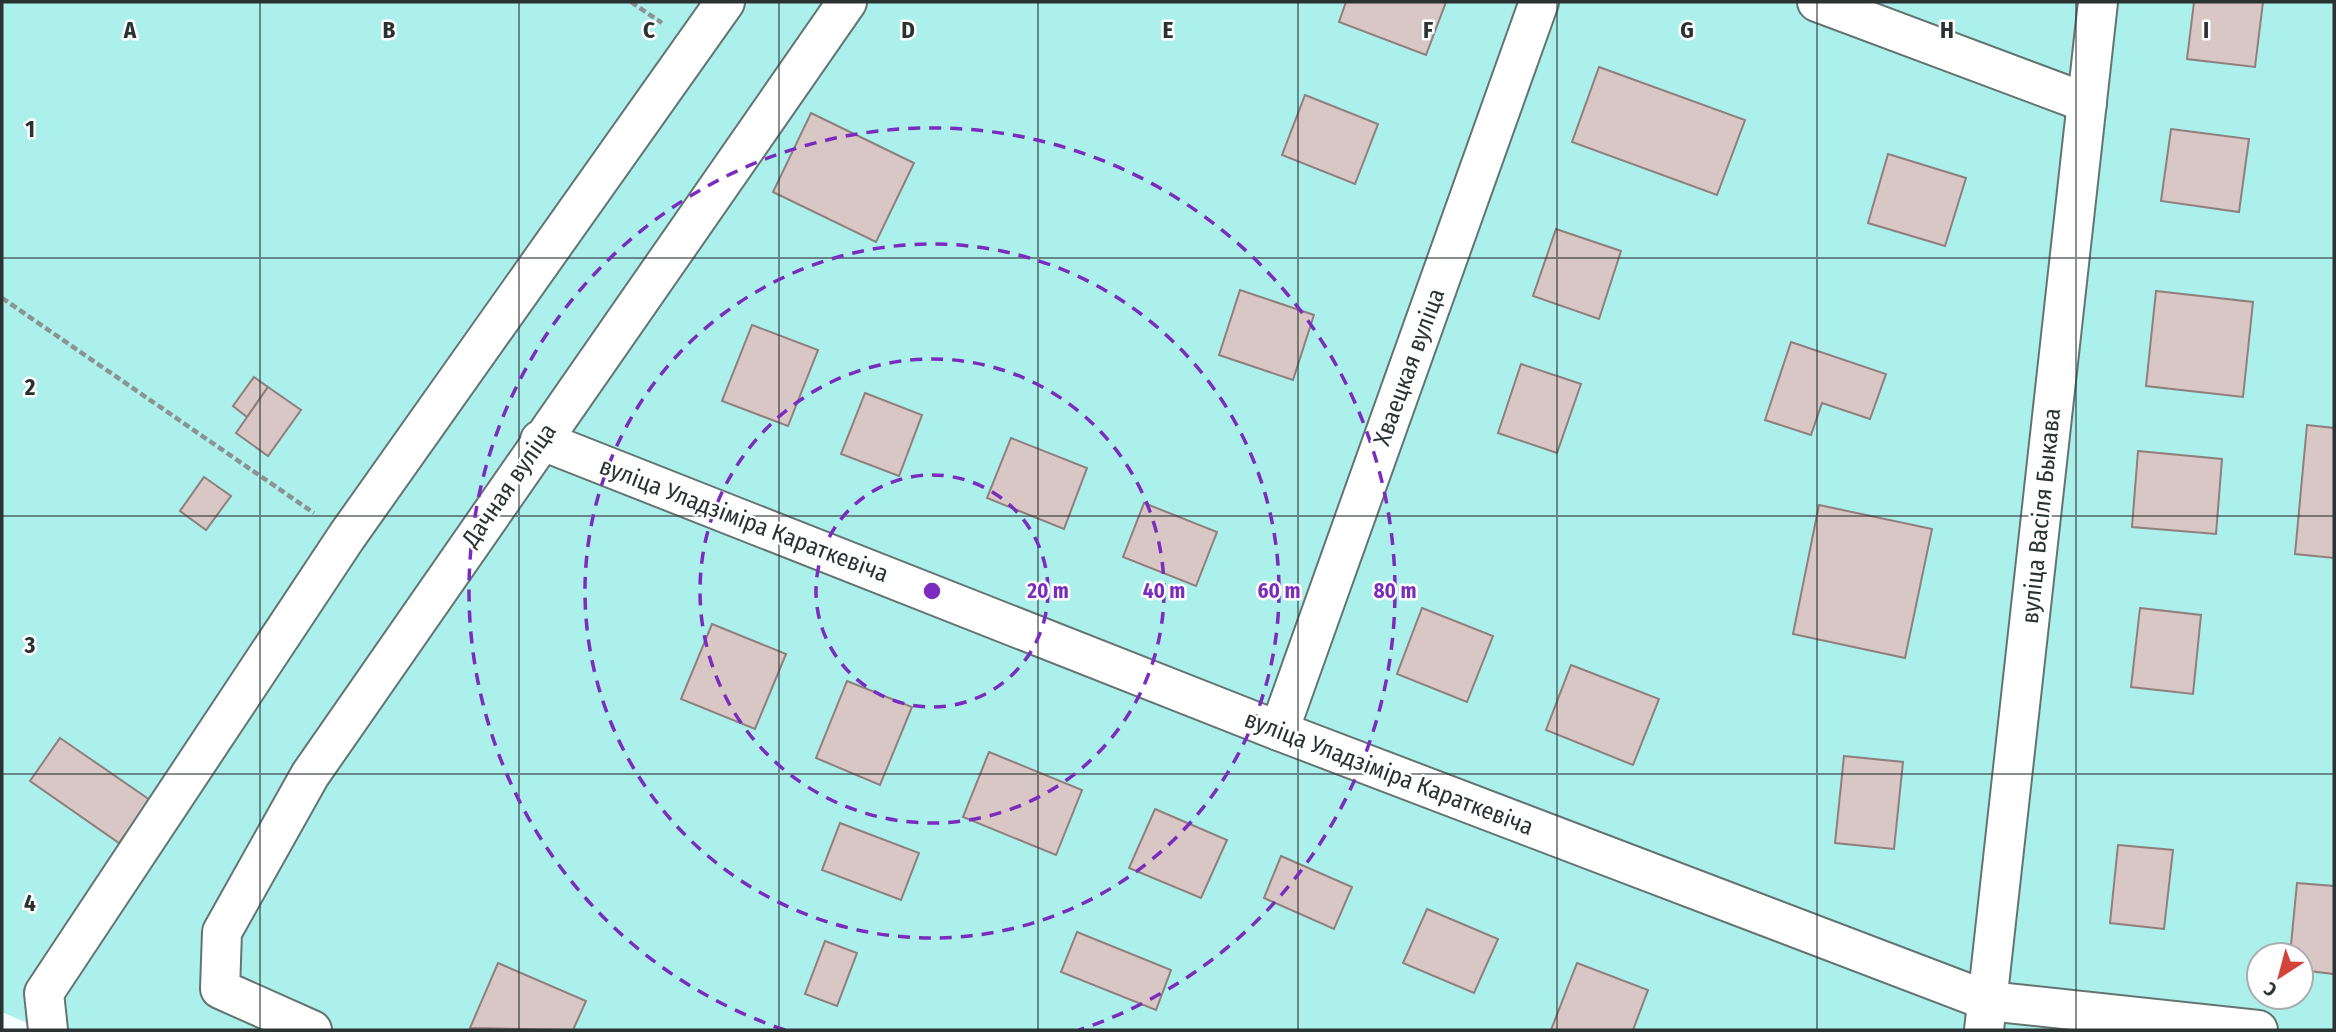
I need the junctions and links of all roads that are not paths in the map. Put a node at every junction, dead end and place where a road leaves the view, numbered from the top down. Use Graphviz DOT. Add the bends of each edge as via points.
graph roads {
  1 [pos="725,2"];
  2 [pos="846,2"];
  3 [pos="1539,2"];
  4 [pos="1817,2"];
  5 [pos="2098,2"];
  6 [pos="2087,103"];
  7 [pos="540,440"];
  8 [pos="1279,731"];
  9 [pos="1986,1016"];
  10 [pos="48,1030"];
  11 [pos="312,1030"];
  12 [pos="2258,1030"];
  1 -- 10 [label="street" via="347,536 44,993"];
  2 -- 7 [label="street, Дачная вуліца"];
  3 -- 8 [label="street, Хваецкая вуліца"];
  4 -- 6 [label="street"];
  5 -- 6 [label="street, вуліца Васіля Быкава"];
  6 -- 9 [label="street, вуліца Васіля Быкава"];
  7 -- 8 [label="street, вуліца Уладзіміра Караткевіча"];
  7 -- 11 [label="street, Дачная вуліца" via="310,775 222,932 220,989"];
  8 -- 9 [label="street, вуліца Уладзіміра Караткевіча"];
  9 -- 12 [label="street, вуліца Уладзіміра Караткевіча"];
}
